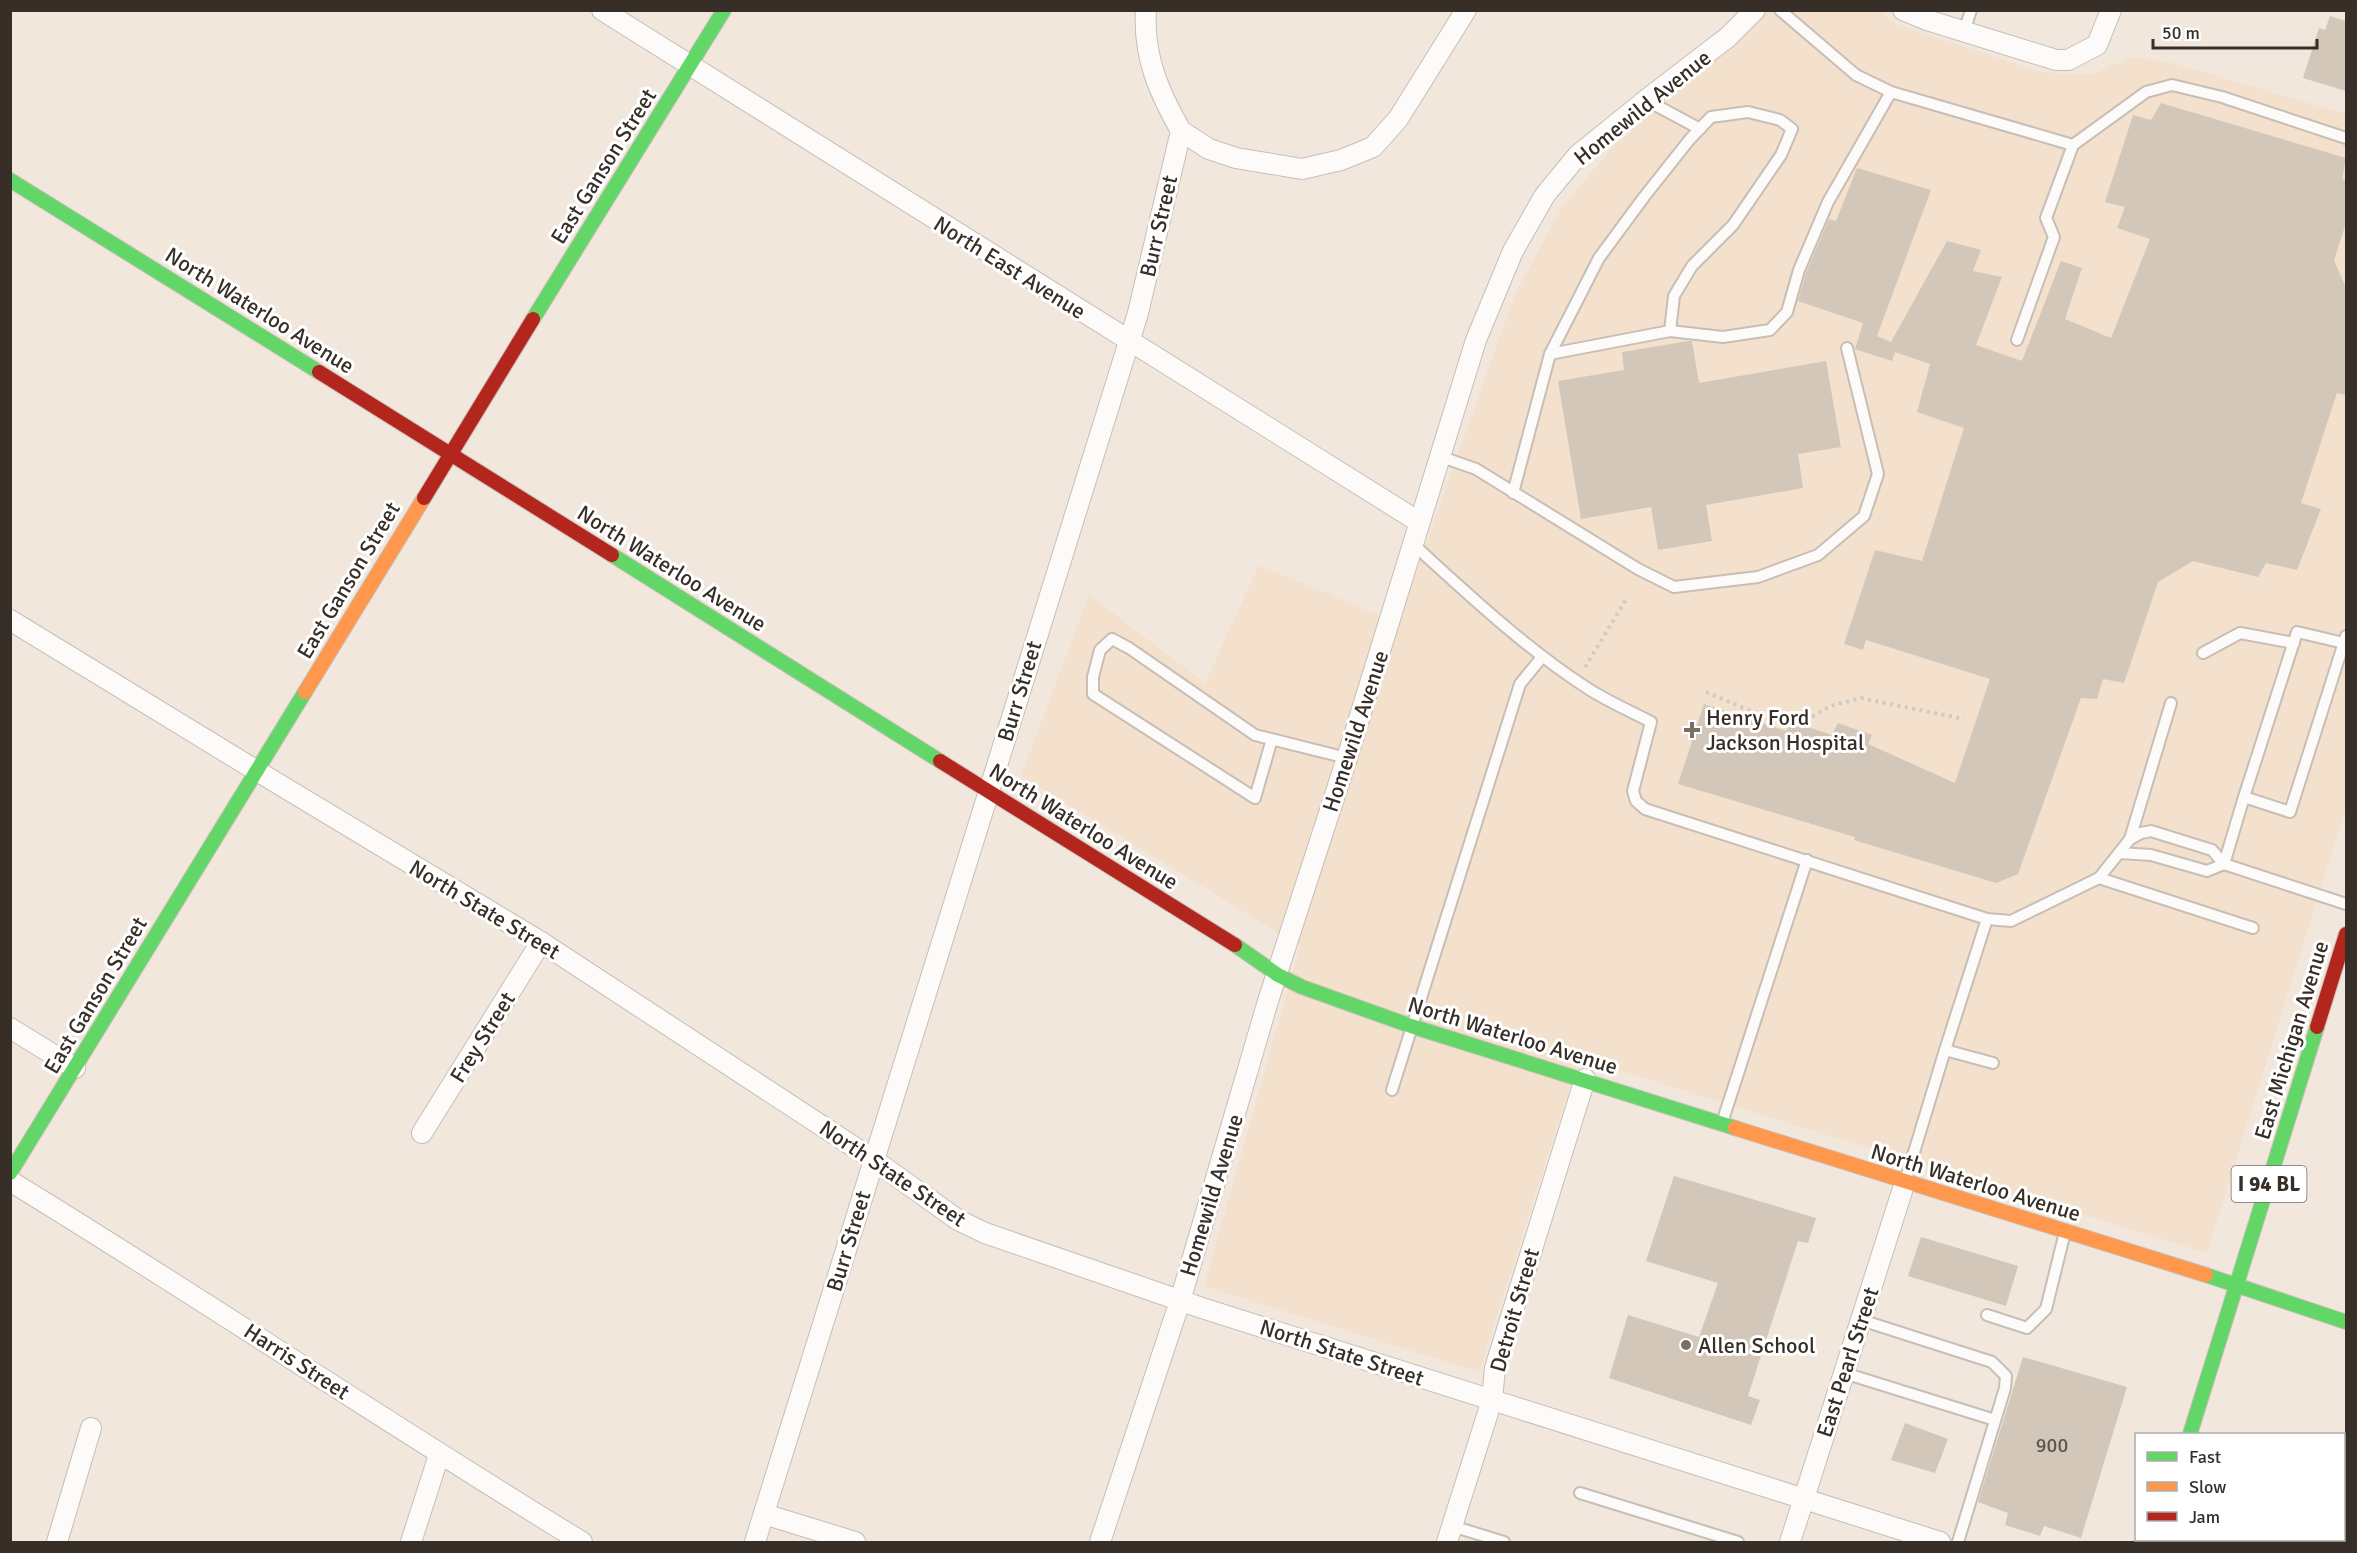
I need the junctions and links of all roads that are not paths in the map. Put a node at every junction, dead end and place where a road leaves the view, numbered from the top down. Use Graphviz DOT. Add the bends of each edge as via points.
graph roads {
  1 [pos="602,10"];
  2 [pos="724,10"];
  3 [pos="1146,10"];
  4 [pos="1466,10"];
  5 [pos="1755,10"];
  6 [pos="1780,10"];
  7 [pos="1903,10"];
  8 [pos="1971,10"];
  9 [pos="2111,10"];
  10 [pos="1964,32"];
  11 [pos="691,66"];
  12 [pos="1891,92"];
  13 [pos="1646,100"];
  14 [pos="1700,129"];
  15 [pos="1181,131"];
  16 [pos="2346,138"];
  17 [pos="2073,145"];
  18 [pos="10,180"];
  19 [pos="1670,331"];
  20 [pos="2017,340"];
  21 [pos="1129,341"];
  22 [pos="1847,348"];
  23 [pos="1550,354"];
  24 [pos="451,453"];
  25 [pos="1439,456"];
  26 [pos="1513,493"];
  27 [pos="1419,522"];
  28 [pos="1414,545"];
  29 [pos="10,620"];
  30 [pos="2345,639"];
  31 [pos="2294,643"];
  32 [pos="2203,652"];
  33 [pos="1542,657"];
  34 [pos="2171,703"];
  35 [pos="1272,739"];
  36 [pos="1347,758"];
  37 [pos="257,771"];
  38 [pos="988,792"];
  39 [pos="2244,797"];
  40 [pos="2130,838"];
  41 [pos="2119,853"];
  42 [pos="1807,860"];
  43 [pos="2224,864"];
  44 [pos="2098,878"];
  45 [pos="2346,904"];
  46 [pos="1987,919"];
  47 [pos="2253,928"];
  48 [pos="2346,934"];
  49 [pos="541,942"];
  50 [pos="1278,975"];
  51 [pos="1411,1026"];
  52 [pos="10,1028"];
  53 [pos="1945,1050"];
  54 [pos="1993,1063"];
  55 [pos="75,1068"];
  56 [pos="1585,1079"];
  57 [pos="1392,1090"];
  58 [pos="1722,1123"];
  59 [pos="422,1133"];
  60 [pos="873,1160"];
  61 [pos="10,1173"];
  62 [pos="10,1181"];
  63 [pos="1905,1182"];
  64 [pos="2065,1232"];
  65 [pos="2237,1285"];
  66 [pos="1180,1300"];
  67 [pos="1987,1316"];
  68 [pos="1861,1320"];
  69 [pos="2346,1322"];
  70 [pos="1844,1373"];
  71 [pos="1492,1400"];
  72 [pos="1995,1420"];
  73 [pos="91,1428"];
  74 [pos="2190,1433"];
  75 [pos="439,1455"];
  76 [pos="1580,1493"];
  77 [pos="1803,1501"];
  78 [pos="764,1514"];
  79 [pos="1450,1534"];
  80 [pos="57,1542"];
  81 [pos="411,1542"];
  82 [pos="582,1542"];
  83 [pos="755,1542"];
  84 [pos="855,1542"];
  85 [pos="1100,1542"];
  86 [pos="1504,1542"];
  87 [pos="1738,1542"];
  88 [pos="1790,1542"];
  89 [pos="1940,1542"];
  90 [pos="1959,1542"];
  1 -- 11 [label="street, North East Avenue"];
  2 -- 11 [label="street, East Ganson Street"];
  3 -- 15 [label="street" via="1153,74"];
  4 -- 15 [label="street" via="1398,119 1373,147 1302,168 1236,158 1209,149"];
  5 -- 13 [label="street, Homewild Avenue" via="1728,38"];
  6 -- 12 [label="lane" via="1856,75"];
  7 -- 10 [label="street"];
  8 -- 10 [label="lane"];
  9 -- 10 [label="street" via="2097,45 2068,60 2056,60"];
  11 -- 21 [label="street, North East Avenue"];
  11 -- 24 [label="street, East Ganson Street"];
  12 -- 17 [label="lane"];
  12 -- 19 [label="lane" via="1828,202 1799,270 1787,312 1770,330 1723,337"];
  13 -- 14 [label="lane"];
  13 -- 25 [label="street, Homewild Avenue" via="1578,154 1545,195 1513,251 1476,340"];
  14 -- 19 [label="lane" via="1711,117 1748,112 1780,120 1792,129 1781,155 1733,225 1692,266 1674,296"];
  14 -- 23 [label="lane" via="1599,258"];
  15 -- 21 [label="street, Burr Street"];
  16 -- 17 [label="lane" via="2222,97 2172,85 2146,92"];
  17 -- 20 [label="lane" via="2046,218 2054,237"];
  18 -- 24 [label="street, North Waterloo Avenue"];
  19 -- 23 [label="lane"];
  21 -- 27 [label="street, North East Avenue"];
  21 -- 38 [label="street, Burr Street"];
  22 -- 26 [label="lane" via="1878,474 1864,516 1818,555 1758,577 1674,587"];
  23 -- 26 [label="lane"];
  24 -- 37 [label="street, East Ganson Street"];
  24 -- 38 [label="street, North Waterloo Avenue"];
  25 -- 26 [label="lane" via="1476,469"];
  25 -- 27 [label="street, Homewild Avenue"];
  27 -- 28 [label="street, Homewild Avenue"];
  28 -- 33 [label="lane"];
  28 -- 36 [label="street, Homewild Avenue"];
  29 -- 37 [label="street, North State Street"];
  30 -- 31 [label="lane" via="2297,632"];
  30 -- 39 [label="lane" via="2290,812"];
  31 -- 32 [label="lane" via="2240,633"];
  31 -- 39 [label="lane"];
  33 -- 42 [label="lane" via="1651,722 1633,791 1636,801 1645,809"];
  33 -- 51 [label="lane" via="1520,684"];
  34 -- 40 [label="lane"];
  35 -- 35 [label="lane" via="1255,798 1093,694 1100,650 1112,639 1255,735"];
  35 -- 36 [label="lane"];
  36 -- 50 [label="street, Homewild Avenue"];
  37 -- 49 [label="street, North State Street"];
  37 -- 55 [label="street, East Ganson Street"];
  38 -- 50 [label="street, North Waterloo Avenue"];
  38 -- 60 [label="street, Burr Street"];
  39 -- 43 [label="lane"];
  40 -- 41 [label="lane"];
  40 -- 43 [label="lane" via="2141,833 2162,833 2212,850"];
  41 -- 43 [label="lane" via="2151,855 2207,871"];
  41 -- 44 [label="lane"];
  42 -- 46 [label="lane"];
  42 -- 58 [label="lane"];
  43 -- 45 [label="lane"];
  44 -- 46 [label="lane" via="2011,921"];
  44 -- 47 [label="lane"];
  46 -- 53 [label="lane"];
  48 -- 65 [label="street, East Michigan Avenue / I 94 BL"];
  49 -- 59 [label="street, Frey Street"];
  49 -- 60 [label="street, North State Street"];
  50 -- 51 [label="street, North Waterloo Avenue"];
  50 -- 66 [label="street, Homewild Avenue"];
  51 -- 56 [label="street, North Waterloo Avenue"];
  51 -- 57 [label="lane"];
  52 -- 55 [label="street"];
  53 -- 54 [label="lane"];
  53 -- 63 [label="lane"];
  55 -- 61 [label="street, East Ganson Street"];
  56 -- 58 [label="street, North Waterloo Avenue"];
  56 -- 71 [label="street, Detroit Street" via="1495,1368"];
  58 -- 63 [label="street, North Waterloo Avenue"];
  60 -- 66 [label="street, North State Street" via="958,1220 985,1233"];
  60 -- 78 [label="street, Burr Street"];
  62 -- 75 [label="street, Harris Street" via="257,1334"];
  63 -- 64 [label="street, North Waterloo Avenue"];
  63 -- 68 [label="street, East Pearl Street"];
  64 -- 65 [label="street, North Waterloo Avenue"];
  64 -- 67 [label="lane" via="2046,1309 2027,1328"];
  65 -- 69 [label="street, North Waterloo Avenue"];
  65 -- 74 [label="street, East Michigan Avenue / I 94 BL"];
  66 -- 71 [label="street, North State Street"];
  66 -- 85 [label="street, Homewild Avenue"];
  68 -- 70 [label="street, East Pearl Street"];
  68 -- 72 [label="lane" via="1992,1362 2006,1376"];
  70 -- 72 [label="lane"];
  70 -- 77 [label="street, East Pearl Street"];
  71 -- 77 [label="street, North State Street"];
  71 -- 79 [label="street, Detroit Street"];
  72 -- 90 [label="lane"];
  73 -- 80 [label="street"];
  75 -- 81 [label="street"];
  75 -- 82 [label="street, Harris Street"];
  76 -- 87 [label="lane"];
  77 -- 88 [label="street, East Pearl Street"];
  77 -- 89 [label="street, North State Street"];
  78 -- 83 [label="street, Burr Street"];
  78 -- 84 [label="street"];
  79 -- 86 [label="lane"];
}
